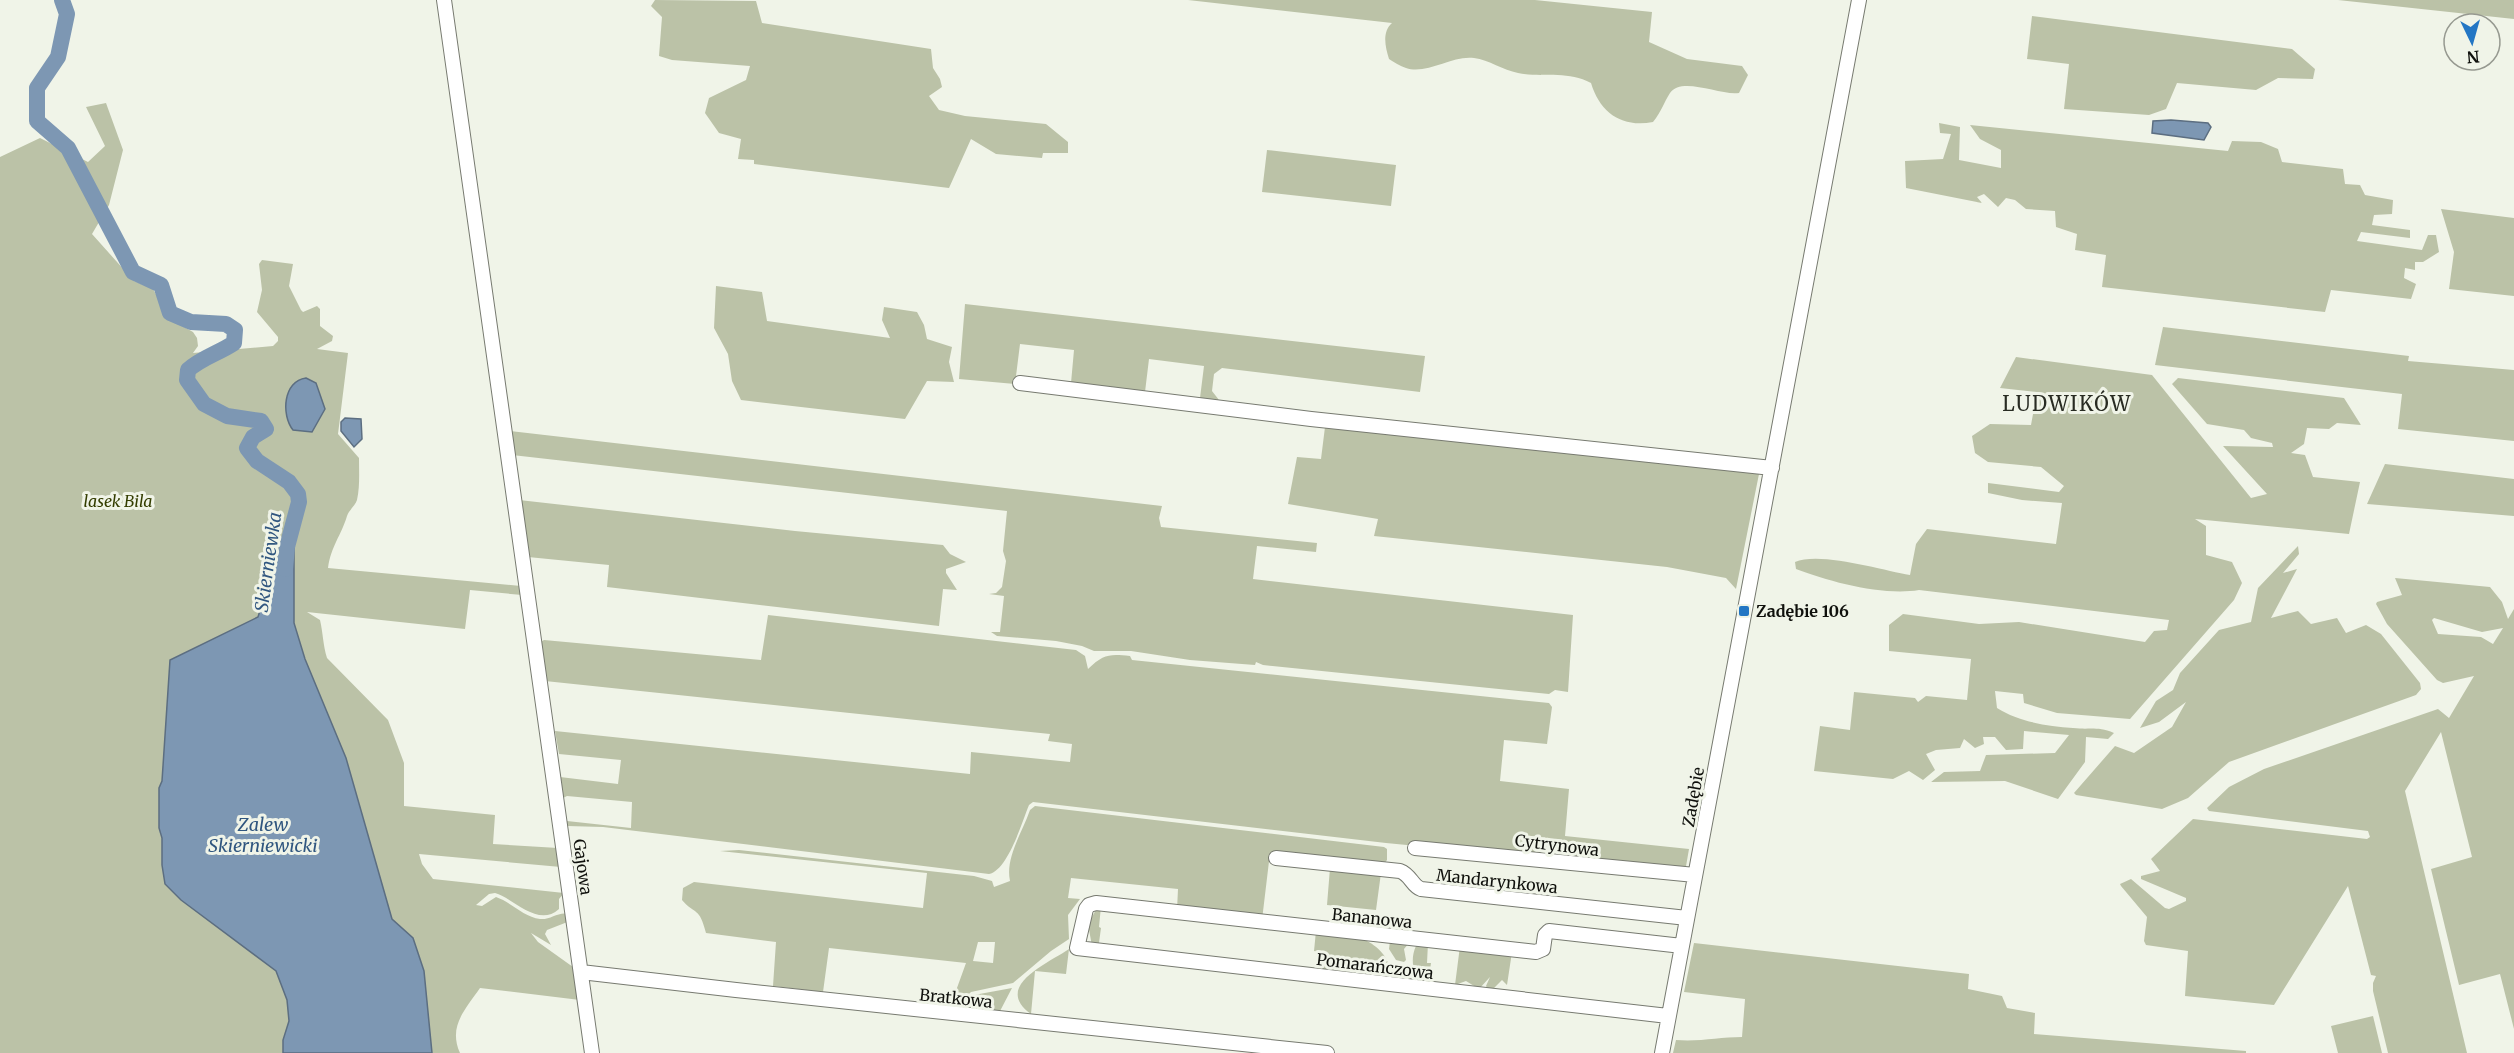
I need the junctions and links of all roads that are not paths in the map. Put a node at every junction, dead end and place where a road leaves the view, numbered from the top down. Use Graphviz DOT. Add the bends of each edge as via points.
graph roads {
  1 [pos="444,0"];
  2 [pos="1859,0"];
  3 [pos="1020,383"];
  4 [pos="1772,468"];
  5 [pos="1415,848"];
  6 [pos="1276,858"];
  7 [pos="1695,875"];
  8 [pos="1687,918"];
  9 [pos="1682,946"];
  10 [pos="1077,948"];
  11 [pos="581,972"];
  12 [pos="1668,1016"];
  13 [pos="592,1053"];
  14 [pos="1327,1053"];
  15 [pos="1662,1053"];
  1 -- 11 [label="street, Gajowa"];
  2 -- 4 [label="street, Zadębie"];
  3 -- 4 [label="street" via="1311,419"];
  4 -- 7 [label="street, Zadębie"];
  5 -- 7 [label="street, Cytrynowa"];
  6 -- 8 [label="street, Mandarynkowa" via="1400,872 1409,875 1421,889"];
  7 -- 8 [label="street, Zadębie"];
  8 -- 9 [label="street, Zadębie"];
  9 -- 10 [label="street, Bananowa" via="1550,931 1545,935 1543,949 1536,952 1096,903 1086,909"];
  9 -- 12 [label="street, Zadębie"];
  10 -- 12 [label="street, Pomarańczowa"];
  11 -- 13 [label="street, Gajowa"];
  11 -- 14 [label="street, Bratkowa"];
  12 -- 15 [label="street, Zadębie"];
}
